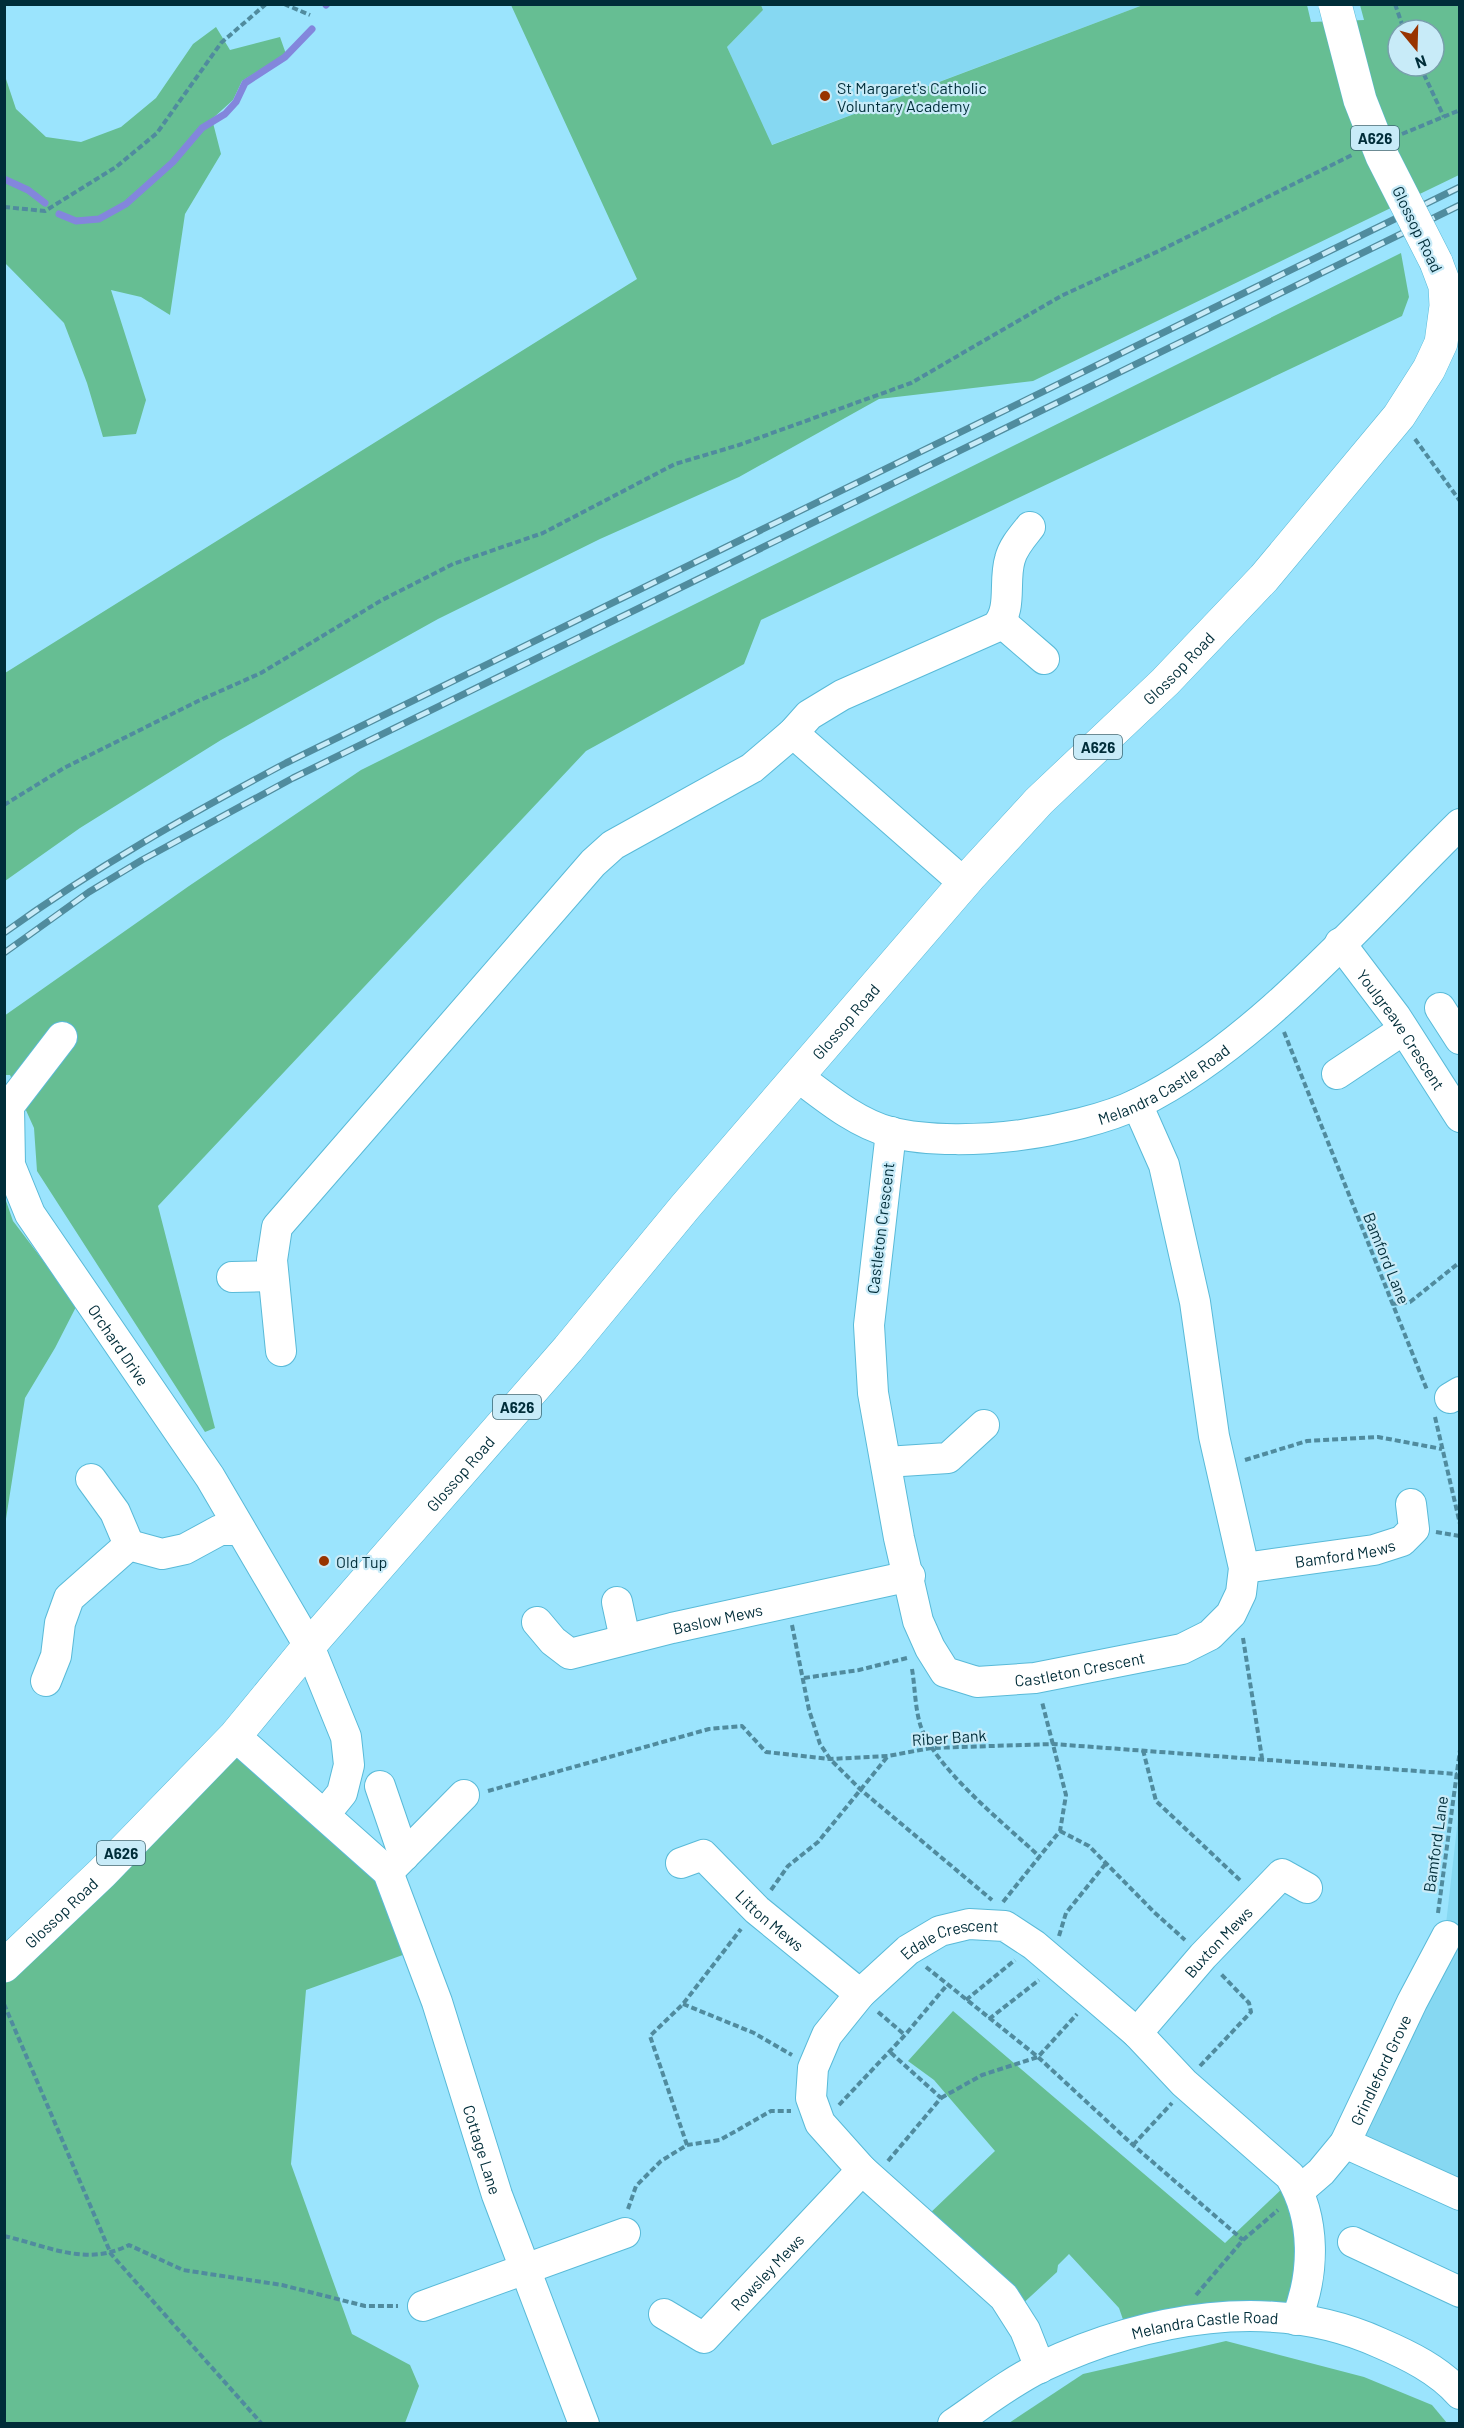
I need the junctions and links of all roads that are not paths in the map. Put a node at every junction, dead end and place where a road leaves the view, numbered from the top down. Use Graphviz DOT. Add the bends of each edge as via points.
graph roads {
  1 [pos="1335,4"];
  2 [pos="1450,314"];
  3 [pos="1029,527"];
  4 [pos="1001,622"];
  5 [pos="1044,659"];
  6 [pos="793,733"];
  7 [pos="1460,824"];
  8 [pos="964,883"];
  9 [pos="1340,943"];
  10 [pos="1440,1008"];
  11 [pos="1404,1030"];
  12 [pos="62,1037"];
  13 [pos="1460,1039"];
  14 [pos="1337,1074"];
  15 [pos="797,1076"];
  16 [pos="1449,1079"];
  17 [pos="1137,1104"];
  18 [pos="1460,1117"];
  19 [pos="891,1132"];
  20 [pos="273,1276"];
  21 [pos="232,1277"];
  22 [pos="281,1351"];
  23 [pos="984,1425"];
  24 [pos="886,1462"];
  25 [pos="91,1479"];
  26 [pos="1411,1504"];
  27 [pos="239,1530"];
  28 [pos="129,1545"];
  29 [pos="1244,1568"];
  30 [pos="910,1576"];
  31 [pos="617,1602"];
  32 [pos="537,1622"];
  33 [pos="625,1640"];
  34 [pos="309,1646"];
  35 [pos="45,1681"];
  36 [pos="235,1737"];
  37 [pos="380,1786"];
  38 [pos="464,1795"];
  39 [pos="325,1814"];
  40 [pos="681,1863"];
  41 [pos="396,1864"];
  42 [pos="1307,1888"];
  43 [pos="1448,1952"];
  44 [pos="4,1966"];
  45 [pos="869,2004"];
  46 [pos="1137,2033"];
  47 [pos="1345,2143"];
  48 [pos="868,2176"];
  49 [pos="1299,2191"];
  50 [pos="1460,2195"];
  51 [pos="626,2233"];
  52 [pos="1353,2242"];
  53 [pos="526,2269"];
  54 [pos="1460,2292"];
  55 [pos="423,2306"];
  56 [pos="664,2314"];
  57 [pos="1296,2320"];
  58 [pos="1040,2368"];
  59 [pos="1457,2385"];
  60 [pos="584,2424"];
  61 [pos="953,2424"];
  1 -- 2 [label="main road, Glossop Road / A626, bridge" via="1360,100 1382,156 1436,262"];
  2 -- 8 [label="main road, Glossop Road / A626" via="1429,369 1399,416 1264,578 1165,682 1039,801"];
  3 -- 4 [label="street" via="1009,562"];
  4 -- 5 [label="street"];
  4 -- 6 [label="street" via="988,632 842,695 809,715"];
  6 -- 8 [label="street"];
  6 -- 20 [label="street" via="752,768 613,844 593,863 277,1227"];
  7 -- 9 [label="street, Melandra Castle Road"];
  8 -- 15 [label="main road, Glossop Road / A626"];
  9 -- 11 [label="street, Youlgreave Crescent"];
  9 -- 17 [label="street, Melandra Castle Road" via="1274,1006 1213,1056"];
  10 -- 13 [label="street"];
  11 -- 14 [label="street"];
  11 -- 16 [label="street, Youlgreave Crescent"];
  12 -- 27 [label="street, Orchard Drive" via="9,1106 10,1165 30,1214 210,1477"];
  15 -- 19 [label="street, Melandra Castle Road" via="828,1099"];
  15 -- 34 [label="main road, Glossop Road / A626" via="568,1349"];
  16 -- 18 [label="street, Youlgreave Crescent"];
  17 -- 19 [label="street, Melandra Castle Road" via="1054,1130 994,1139"];
  17 -- 29 [label="street, Castleton Crescent" via="1164,1165 1180,1231 1196,1302 1221,1468"];
  19 -- 24 [label="street, Castleton Crescent" via="869,1325 873,1393"];
  20 -- 21 [label="street"];
  20 -- 22 [label="street"];
  23 -- 24 [label="street" via="948,1458"];
  24 -- 30 [label="street, Castleton Crescent"];
  25 -- 28 [label="street" via="115,1512"];
  26 -- 29 [label="street, Bamford Mews" via="1414,1529 1402,1541 1374,1550"];
  27 -- 28 [label="street" via="220,1530 185,1549 162,1554"];
  27 -- 34 [label="street, Orchard Drive"];
  28 -- 35 [label="street" via="69,1598 60,1623 56,1656"];
  29 -- 30 [label="street, Castleton Crescent" via="1231,1614 1210,1635 1182,1648 1035,1678 977,1682 945,1672 918,1621"];
  30 -- 33 [label="street, Baslow Mews"];
  31 -- 33 [label="street"];
  32 -- 33 [label="street, Baslow Mews" via="570,1654"];
  34 -- 36 [label="main road, Glossop Road / A626"];
  34 -- 39 [label="street" via="346,1737 349,1765 342,1793"];
  36 -- 39 [label="street, Cottage Lane"];
  36 -- 44 [label="main road, Glossop Road / A626"];
  37 -- 41 [label="street, Cottage Lane"];
  38 -- 41 [label="street"];
  39 -- 41 [label="street, Cottage Lane"];
  40 -- 45 [label="street, Litton Mews" via="703,1855 757,1910"];
  41 -- 53 [label="street, Cottage Lane" via="497,2195"];
  42 -- 46 [label="street, Buxton Mews" via="1282,1874 1203,1956"];
  43 -- 47 [label="street, Grindleford Grove" via="1412,2002"];
  45 -- 46 [label="street, Edale Crescent" via="908,1950 940,1931 969,1924 1005,1926"];
  45 -- 48 [label="street, Edale Crescent" via="827,2035 813,2068 812,2098 826,2109 820,2123"];
  46 -- 49 [label="street, Edale Crescent" via="1184,2083 1290,2176"];
  47 -- 49 [label="street, Grindleford Grove"];
  47 -- 50 [label="street"];
  48 -- 56 [label="street, Rowsley Mews" via="704,2338"];
  48 -- 58 [label="street, Edale Crescent" via="1005,2296 1025,2330"];
  49 -- 57 [label="street, Edale Crescent" via="1308,2220 1310,2260 1306,2294"];
  51 -- 53 [label="street"];
  52 -- 54 [label="street"];
  53 -- 55 [label="street"];
  53 -- 60 [label="street, Cottage Lane"];
  57 -- 58 [label="street, Melandra Castle Road" via="1232,2315 1179,2321 1100,2344"];
  57 -- 59 [label="street, Melandra Castle Road" via="1352,2330 1410,2356"];
  58 -- 61 [label="street, Melandra Castle Road"];
}
